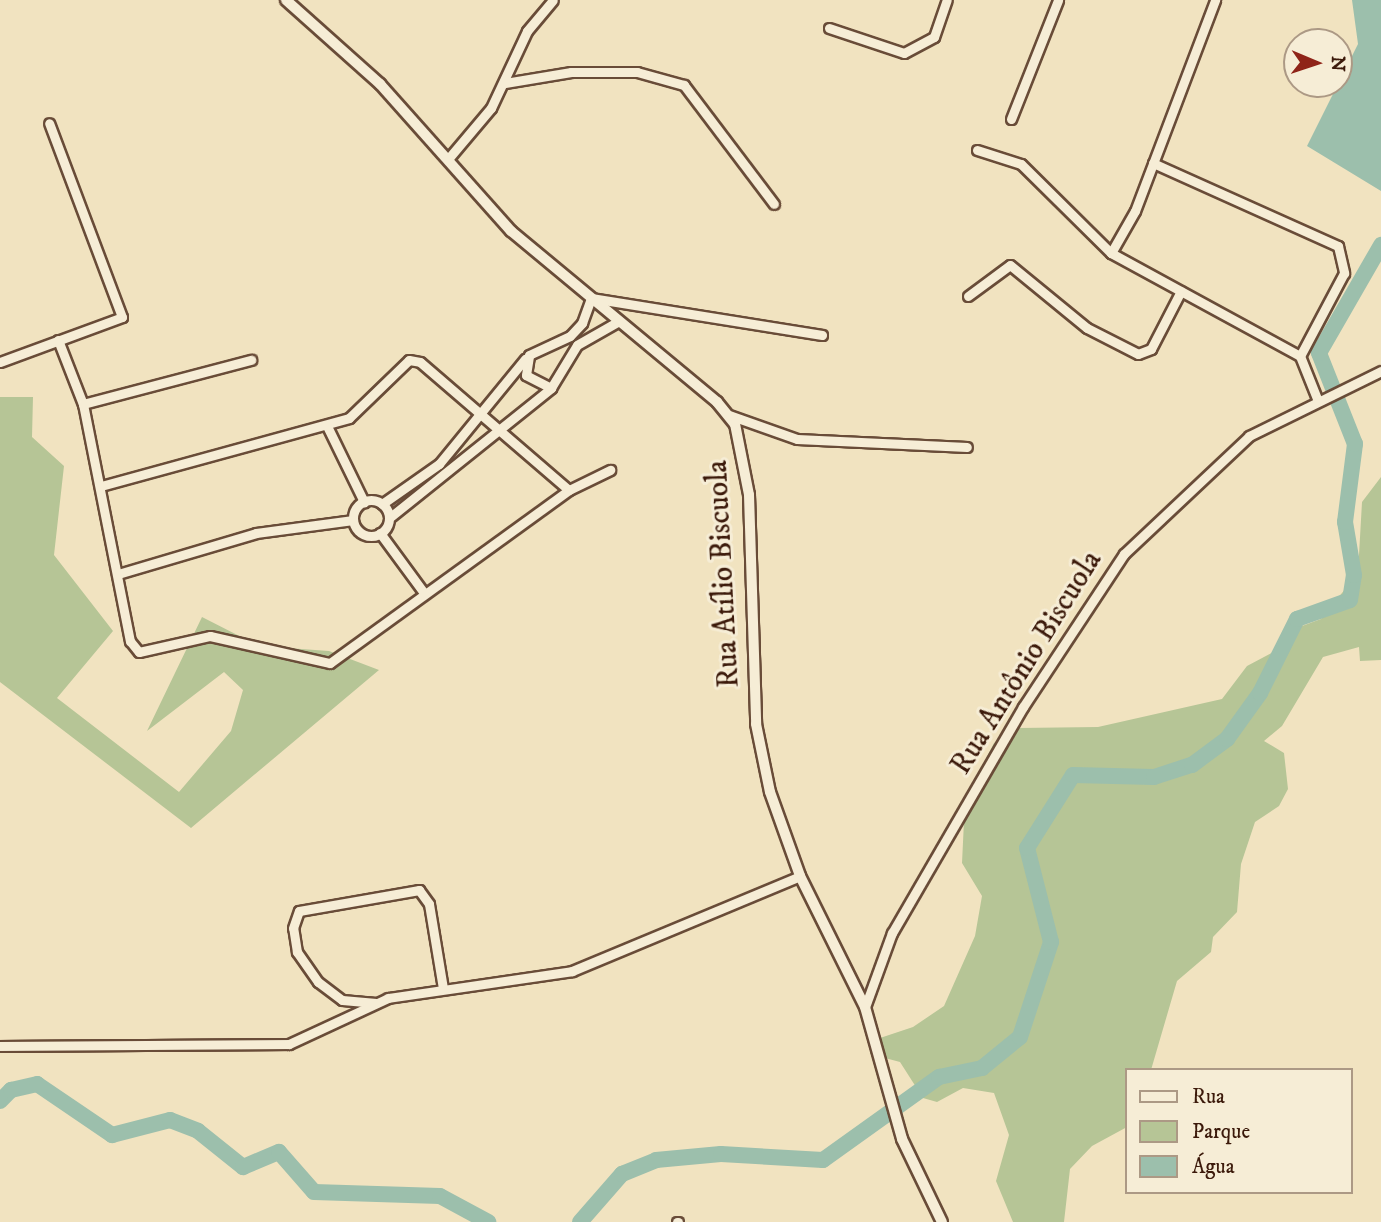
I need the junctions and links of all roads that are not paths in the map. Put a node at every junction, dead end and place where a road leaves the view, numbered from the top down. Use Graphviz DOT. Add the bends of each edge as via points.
graph roads {
  1 [pos="286,0"];
  2 [pos="553,0"];
  3 [pos="947,0"];
  4 [pos="1058,0"];
  5 [pos="1215,0"];
  6 [pos="830,28"];
  7 [pos="505,83"];
  8 [pos="1011,119"];
  9 [pos="49,122"];
  10 [pos="977,150"];
  11 [pos="448,159"];
  12 [pos="1153,163"];
  13 [pos="774,204"];
  14 [pos="1111,253"];
  15 [pos="1181,290"];
  16 [pos="968,296"];
  17 [pos="591,298"];
  18 [pos="619,321"];
  19 [pos="822,335"];
  20 [pos="58,340"];
  21 [pos="529,355"];
  22 [pos="1300,356"];
  23 [pos="251,360"];
  24 [pos="0,362"];
  25 [pos="1381,371"];
  26 [pos="551,388"];
  27 [pos="1322,400"];
  28 [pos="83,404"];
  29 [pos="481,414"];
  30 [pos="729,415"];
  31 [pos="327,426"];
  32 [pos="501,431"];
  33 [pos="967,447"];
  34 [pos="610,470"];
  35 [pos="101,486"];
  36 [pos="569,490"];
  37 [pos="364,502"];
  38 [pos="382,504"];
  39 [pos="389,518"];
  40 [pos="353,520"];
  41 [pos="380,533"];
  42 [pos="118,574"];
  43 [pos="424,593"];
  44 [pos="800,876"];
  45 [pos="443,989"];
  46 [pos="378,1003"];
  47 [pos="865,1007"];
  48 [pos="0,1046"];
  49 [pos="943,1222"];
  1 -- 11 [label="street, Rua Atílio Biscuola" via="358,61"];
  2 -- 7 [label="street" via="527,31"];
  3 -- 6 [label="street" via="934,37 904,53"];
  4 -- 8 [label="street"];
  5 -- 12 [label="street"];
  7 -- 11 [label="street"];
  7 -- 13 [label="street" via="571,72 637,72 684,85"];
  9 -- 20 [label="street" via="122,317"];
  10 -- 14 [label="street" via="1021,164"];
  11 -- 17 [label="street, Rua Atílio Biscuola" via="511,231"];
  12 -- 14 [label="street"];
  12 -- 22 [label="street" via="1338,246 1344,273"];
  14 -- 15 [label="street"];
  15 -- 16 [label="street" via="1151,349 1138,354 1093,332 1013,267 1003,266"];
  15 -- 22 [label="street"];
  17 -- 18 [label="street, Rua Atílio Biscuola"];
  17 -- 19 [label="street"];
  17 -- 21 [label="street" via="582,323 570,336"];
  18 -- 26 [label="street" via="577,345"];
  18 -- 30 [label="street, Rua Atílio Biscuola"];
  20 -- 24 [label="street"];
  20 -- 28 [label="street"];
  21 -- 26 [label="street" via="526,375"];
  21 -- 29 [label="street"];
  22 -- 27 [label="street"];
  23 -- 28 [label="street"];
  25 -- 27 [label="street, Rua Antônio Biscuola"];
  26 -- 32 [label="street"];
  27 -- 47 [label="street, Rua Antônio Biscuola" via="1221,457 1094,593 892,933"];
  28 -- 35 [label="street"];
  29 -- 31 [label="street" via="420,362 409,360 397,365 367,404"];
  29 -- 32 [label="street"];
  29 -- 38 [label="street" via="439,464"];
  30 -- 33 [label="street" via="797,439"];
  30 -- 44 [label="street, Rua Atílio Biscuola" via="745,454 749,495 756,724 773,804"];
  31 -- 35 [label="street"];
  31 -- 37 [label="street"];
  32 -- 36 [label="street"];
  32 -- 39 [label="street"];
  34 -- 36 [label="street"];
  35 -- 42 [label="street"];
  36 -- 43 [label="street"];
  37 -- 38 [label="street"];
  37 -- 40 [label="street"];
  38 -- 39 [label="street"];
  39 -- 41 [label="street"];
  40 -- 41 [label="street" via="363,534"];
  40 -- 42 [label="street" via="256,533"];
  41 -- 43 [label="street"];
  42 -- 43 [label="street" via="130,641 139,652 210,636 314,663 330,663"];
  44 -- 45 [label="street" via="572,971"];
  44 -- 47 [label="street, Rua Atílio Biscuola"];
  45 -- 46 [label="street"];
  45 -- 46 [label="street" via="429,904 419,890 299,911 293,928 297,952 318,982 342,1000"];
  46 -- 48 [label="street" via="307,1040 269,1047"];
  47 -- 49 [label="street, Rua Atílio Biscuola" via="896,1121"];
}
